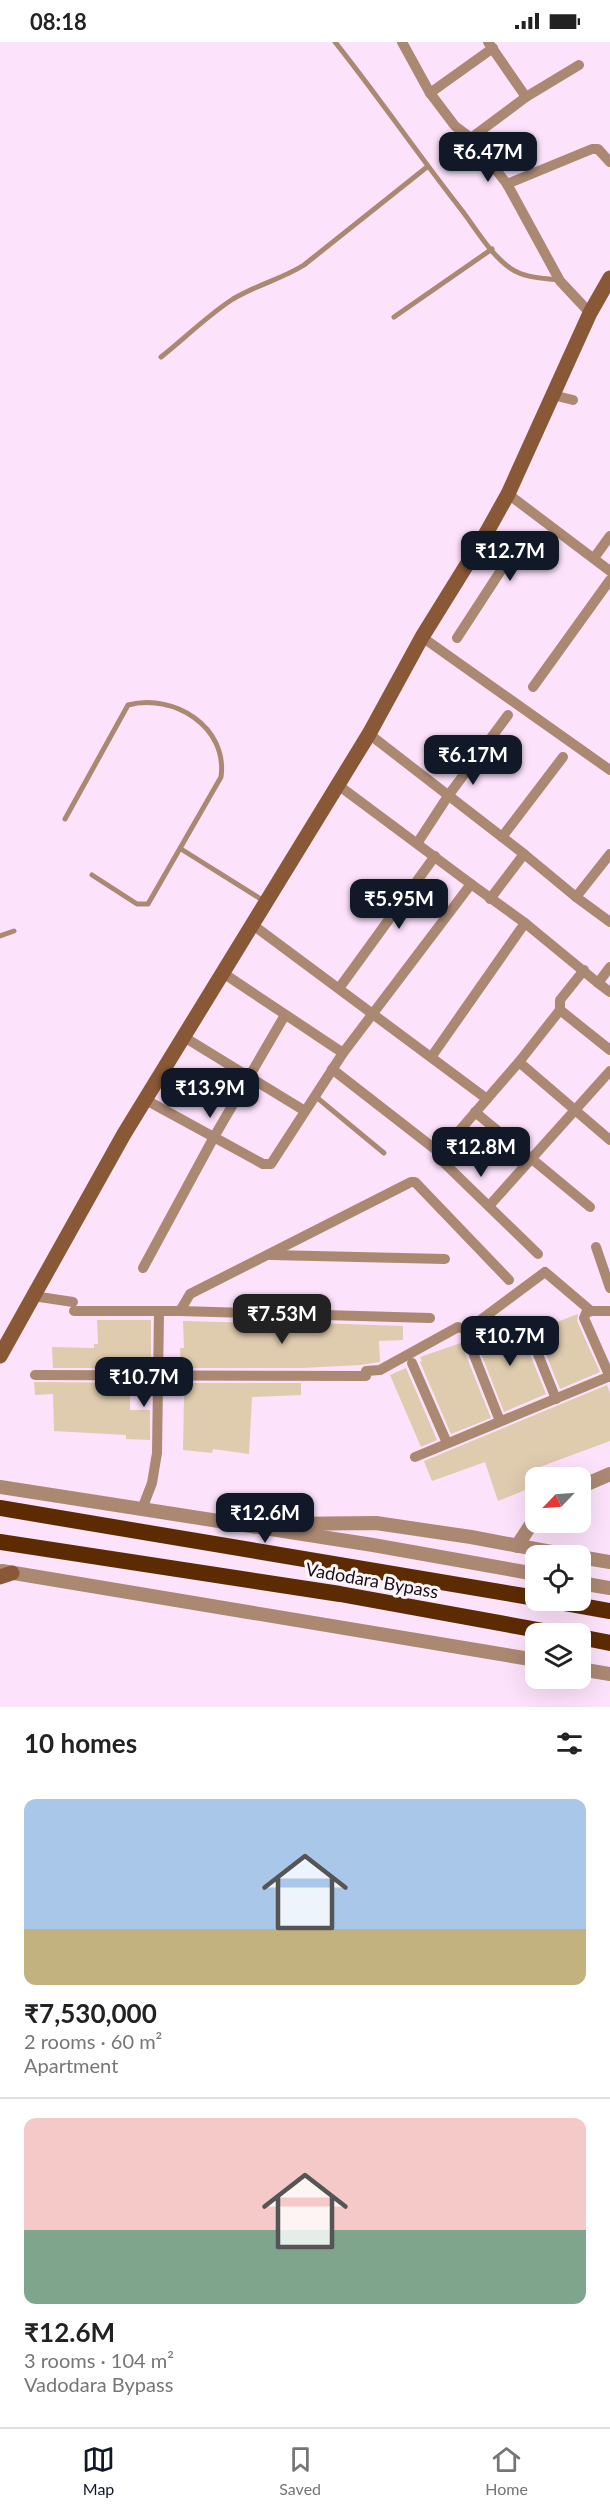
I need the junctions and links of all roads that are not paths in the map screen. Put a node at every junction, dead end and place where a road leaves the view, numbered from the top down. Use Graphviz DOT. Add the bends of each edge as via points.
graph roads {
  1 [pos="335,42"];
  2 [pos="402,42"];
  3 [pos="490,45"];
  4 [pos="579,65"];
  5 [pos="430,93"];
  6 [pos="526,97"];
  7 [pos="471,138"];
  8 [pos="610,162"];
  9 [pos="428,167"];
  10 [pos="507,184"];
  11 [pos="492,249"];
  12 [pos="610,278"];
  13 [pos="560,281"];
  14 [pos="605,298"];
  15 [pos="590,313"];
  16 [pos="394,317"];
  17 [pos="161,357"];
  18 [pos="553,395"];
  19 [pos="573,400"];
  20 [pos="508,494"];
  21 [pos="610,536"];
  22 [pos="484,537"];
  23 [pos="594,558"];
  24 [pos="610,571"];
  25 [pos="610,580"];
  26 [pos="422,637"];
  27 [pos="457,638"];
  28 [pos="533,687"];
  29 [pos="508,715"];
  30 [pos="369,734"];
  31 [pos="563,757"];
  32 [pos="610,770"];
  33 [pos="338,785"];
  34 [pos="448,796"];
  35 [pos="64,819"];
  36 [pos="502,837"];
  37 [pos="418,842"];
  38 [pos="181,849"];
  39 [pos="524,854"];
  40 [pos="610,854"];
  41 [pos="435,856"];
  42 [pos="92,875"];
  43 [pos="471,884"];
  44 [pos="576,897"];
  45 [pos="490,899"];
  46 [pos="266,902"];
  47 [pos="610,922"];
  48 [pos="525,923"];
  49 [pos="253,925"];
  50 [pos="14,931"];
  51 [pos="0,936"];
  52 [pos="610,967"];
  53 [pos="584,970"];
  54 [pos="223,973"];
  55 [pos="598,983"];
  56 [pos="340,987"];
  57 [pos="610,992"];
  58 [pos="560,1010"];
  59 [pos="372,1013"];
  60 [pos="285,1015"];
  61 [pos="184,1036"];
  62 [pos="610,1050"];
  63 [pos="343,1053"];
  64 [pos="432,1056"];
  65 [pos="519,1062"];
  66 [pos="332,1069"];
  67 [pos="610,1071"];
  68 [pos="249,1077"];
  69 [pos="315,1096"];
  70 [pos="486,1099"];
  71 [pos="146,1100"];
  72 [pos="305,1111"];
  73 [pos="575,1111"];
  74 [pos="475,1112"];
  75 [pos="214,1137"];
  76 [pos="610,1140"];
  77 [pos="384,1153"];
  78 [pos="440,1153"];
  79 [pos="532,1159"];
  80 [pos="489,1206"];
  81 [pos="590,1207"];
  82 [pos="596,1247"];
  83 [pos="538,1254"];
  84 [pos="267,1255"];
  85 [pos="445,1259"];
  86 [pos="142,1268"];
  87 [pos="509,1280"];
  88 [pos="610,1288"];
  89 [pos="33,1296"];
  90 [pos="159,1311"];
  91 [pos="180,1311"];
  92 [pos="591,1311"];
  93 [pos="610,1311"];
  94 [pos="430,1318"];
  95 [pos="527,1327"];
  96 [pos="468,1340"];
  97 [pos="0,1356"];
  98 [pos="412,1363"];
  99 [pos="158,1374"];
  100 [pos="35,1375"];
  101 [pos="610,1376"];
  102 [pos="556,1399"];
  103 [pos="500,1421"];
  104 [pos="447,1443"];
  105 [pos="415,1457"];
  106 [pos="610,1474"];
  107 [pos="591,1482"];
  108 [pos="0,1487"];
  109 [pos="0,1508"];
  110 [pos="142,1509"];
  111 [pos="239,1524"];
  112 [pos="526,1533"];
  113 [pos="0,1542"];
  114 [pos="517,1546"];
  115 [pos="525,1547"];
  116 [pos="591,1559"];
  117 [pos="610,1562"];
  118 [pos="525,1572"];
  119 [pos="4,1574"];
  120 [pos="591,1584"];
  121 [pos="610,1588"];
  122 [pos="525,1596"];
  123 [pos="591,1608"];
  124 [pos="610,1611"];
  125 [pos="525,1628"];
  126 [pos="591,1639"];
  127 [pos="610,1643"];
  128 [pos="525,1658"];
  129 [pos="591,1671"];
  130 [pos="610,1674"];
  1 -- 9 [label="lane"];
  2 -- 5 [label="street"];
  3 -- 5 [label="street"];
  3 -- 6 [label="street"];
  4 -- 6 [label="street"];
  5 -- 7 [label="street" via="455,126"];
  6 -- 7 [label="street"];
  7 -- 10 [label="street"];
  8 -- 10 [label="street" via="598,149 592,149"];
  9 -- 11 [label="lane"];
  9 -- 17 [label="lane" via="304,265 231,300"];
  10 -- 13 [label="street"];
  11 -- 13 [label="lane" via="510,268 526,276"];
  11 -- 16 [label="lane"];
  12 -- 14 [label="main road"];
  13 -- 15 [label="street"];
  14 -- 15 [label="main road"];
  15 -- 18 [label="main road"];
  18 -- 19 [label="street"];
  18 -- 20 [label="main road"];
  20 -- 22 [label="main road"];
  20 -- 23 [label="street"];
  21 -- 23 [label="street"];
  22 -- 26 [label="main road"];
  22 -- 27 [label="street" via="509,558"];
  23 -- 24 [label="street"];
  25 -- 28 [label="street"];
  26 -- 30 [label="main road"];
  26 -- 32 [label="street"];
  29 -- 34 [label="street"];
  30 -- 33 [label="main road"];
  30 -- 34 [label="street"];
  31 -- 36 [label="street"];
  33 -- 37 [label="street"];
  33 -- 46 [label="main road"];
  34 -- 36 [label="street"];
  34 -- 37 [label="street"];
  35 -- 38 [label="lane" via="125,707 179,707 204,723 216,741 223,764 221,777"];
  36 -- 39 [label="street"];
  37 -- 41 [label="street"];
  38 -- 42 [label="lane" via="148,904 137,904"];
  38 -- 46 [label="lane"];
  39 -- 44 [label="street"];
  39 -- 45 [label="street"];
  40 -- 44 [label="street"];
  41 -- 43 [label="street"];
  41 -- 56 [label="street"];
  43 -- 45 [label="street"];
  43 -- 59 [label="street"];
  44 -- 47 [label="street"];
  45 -- 48 [label="street"];
  46 -- 49 [label="main road"];
  48 -- 53 [label="street"];
  48 -- 64 [label="street"];
  49 -- 54 [label="main road"];
  49 -- 56 [label="street"];
  50 -- 51 [label="lane"];
  52 -- 55 [label="street"];
  53 -- 55 [label="street"];
  53 -- 58 [label="street" via="560,1000"];
  54 -- 60 [label="street"];
  54 -- 61 [label="main road"];
  55 -- 57 [label="street"];
  56 -- 59 [label="street"];
  58 -- 62 [label="street"];
  58 -- 65 [label="street"];
  59 -- 63 [label="street"];
  59 -- 64 [label="street"];
  60 -- 63 [label="street"];
  60 -- 68 [label="street"];
  61 -- 68 [label="street"];
  61 -- 71 [label="main road"];
  63 -- 66 [label="street"];
  64 -- 70 [label="street"];
  65 -- 70 [label="street"];
  65 -- 73 [label="street"];
  66 -- 69 [label="street"];
  66 -- 78 [label="street"];
  67 -- 73 [label="street"];
  68 -- 72 [label="street"];
  68 -- 75 [label="street"];
  69 -- 72 [label="street"];
  69 -- 77 [label="lane"];
  70 -- 74 [label="street"];
  71 -- 75 [label="street"];
  71 -- 89 [label="main road"];
  72 -- 75 [label="street" via="268,1165"];
  73 -- 76 [label="street"];
  73 -- 79 [label="street"];
  74 -- 78 [label="street"];
  74 -- 79 [label="street"];
  75 -- 86 [label="street"];
  78 -- 80 [label="street" via="440,1158"];
  79 -- 80 [label="street"];
  79 -- 81 [label="street"];
  80 -- 83 [label="street"];
  82 -- 88 [label="street"];
  84 -- 85 [label="street"];
  84 -- 87 [label="street" via="415,1182"];
  84 -- 91 [label="street" via="190,1294"];
  89 -- 90 [label="street" via="73,1306"];
  89 -- 97 [label="main road"];
  90 -- 91 [label="street"];
  90 -- 99 [label="street"];
  91 -- 94 [label="street"];
  92 -- 93 [label="street"];
  92 -- 99 [label="street" via="545,1272 467,1330 458,1327 380,1370"];
  92 -- 101 [label="street" via="584,1318"];
  95 -- 102 [label="street"];
  96 -- 103 [label="street"];
  98 -- 104 [label="street"];
  99 -- 100 [label="street"];
  99 -- 110 [label="street" via="156,1460"];
  101 -- 102 [label="street"];
  102 -- 103 [label="street"];
  103 -- 104 [label="street"];
  104 -- 105 [label="street"];
  106 -- 107 [label="street"];
  108 -- 110 [label="street"];
  109 -- 122 [label="highway, Vadodara Bypass"];
  110 -- 111 [label="street"];
  111 -- 114 [label="street" via="376,1523"];
  111 -- 118 [label="street"];
  112 -- 114 [label="street"];
  113 -- 125 [label="highway, Vadodara Bypass" via="340,1594"];
  114 -- 115 [label="street"];
  116 -- 117 [label="street"];
  119 -- 128 [label="street"];
  120 -- 121 [label="street"];
  123 -- 124 [label="highway"];
  126 -- 127 [label="highway"];
  129 -- 130 [label="street"];
}
